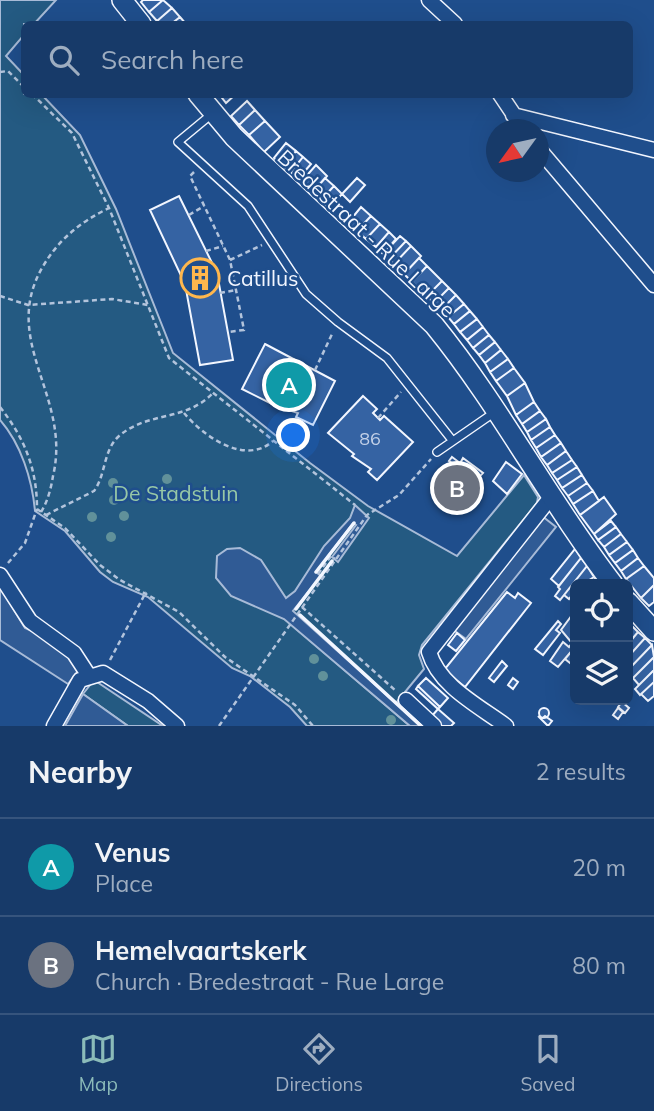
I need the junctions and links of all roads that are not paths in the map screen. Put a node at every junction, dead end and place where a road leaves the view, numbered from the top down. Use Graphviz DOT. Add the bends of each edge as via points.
graph roads {
  1 [pos="121,0"];
  2 [pos="429,0"];
  3 [pos="138,21"];
  4 [pos="452,21"];
  5 [pos="201,98"];
  6 [pos="502,98"];
  7 [pos="213,113"];
  8 [pos="513,115"];
  9 [pos="516,119"];
  10 [pos="654,150"];
  11 [pos="549,161"];
  12 [pos="654,285"];
  13 [pos="495,412"];
  14 [pos="452,440"];
  15 [pos="438,452"];
  16 [pos="551,496"];
  17 [pos="0,575"];
  18 [pos="609,579"];
  19 [pos="633,608"];
  20 [pos="654,631"];
  21 [pos="91,676"];
  22 [pos="406,700"];
  23 [pos="54,726"];
  24 [pos="177,726"];
  25 [pos="434,726"];
  26 [pos="506,726"];
  1 -- 3 [label="street"];
  2 -- 4 [label="street"];
  5 -- 7 [label="street, Bredestraat - Rue Large"];
  6 -- 8 [label="street"];
  7 -- 13 [label="street, Bredestraat - Rue Large" via="262,165 417,307 457,352"];
  7 -- 14 [label="lane" via="178,142 248,206 306,294 387,358"];
  8 -- 9 [label="street"];
  8 -- 10 [label="street"];
  11 -- 12 [label="street"];
  13 -- 14 [label="lane"];
  13 -- 16 [label="street, Bredestraat - Rue Large"];
  14 -- 15 [label="lane"];
  16 -- 18 [label="street, Bredestraat - Rue Large"];
  16 -- 26 [label="street" via="429,652 446,681"];
  17 -- 21 [label="street" via="30,621 74,653"];
  19 -- 20 [label="street"];
  21 -- 23 [label="street"];
  21 -- 24 [label="street" via="148,701"];
  22 -- 25 [label="street"];
}
